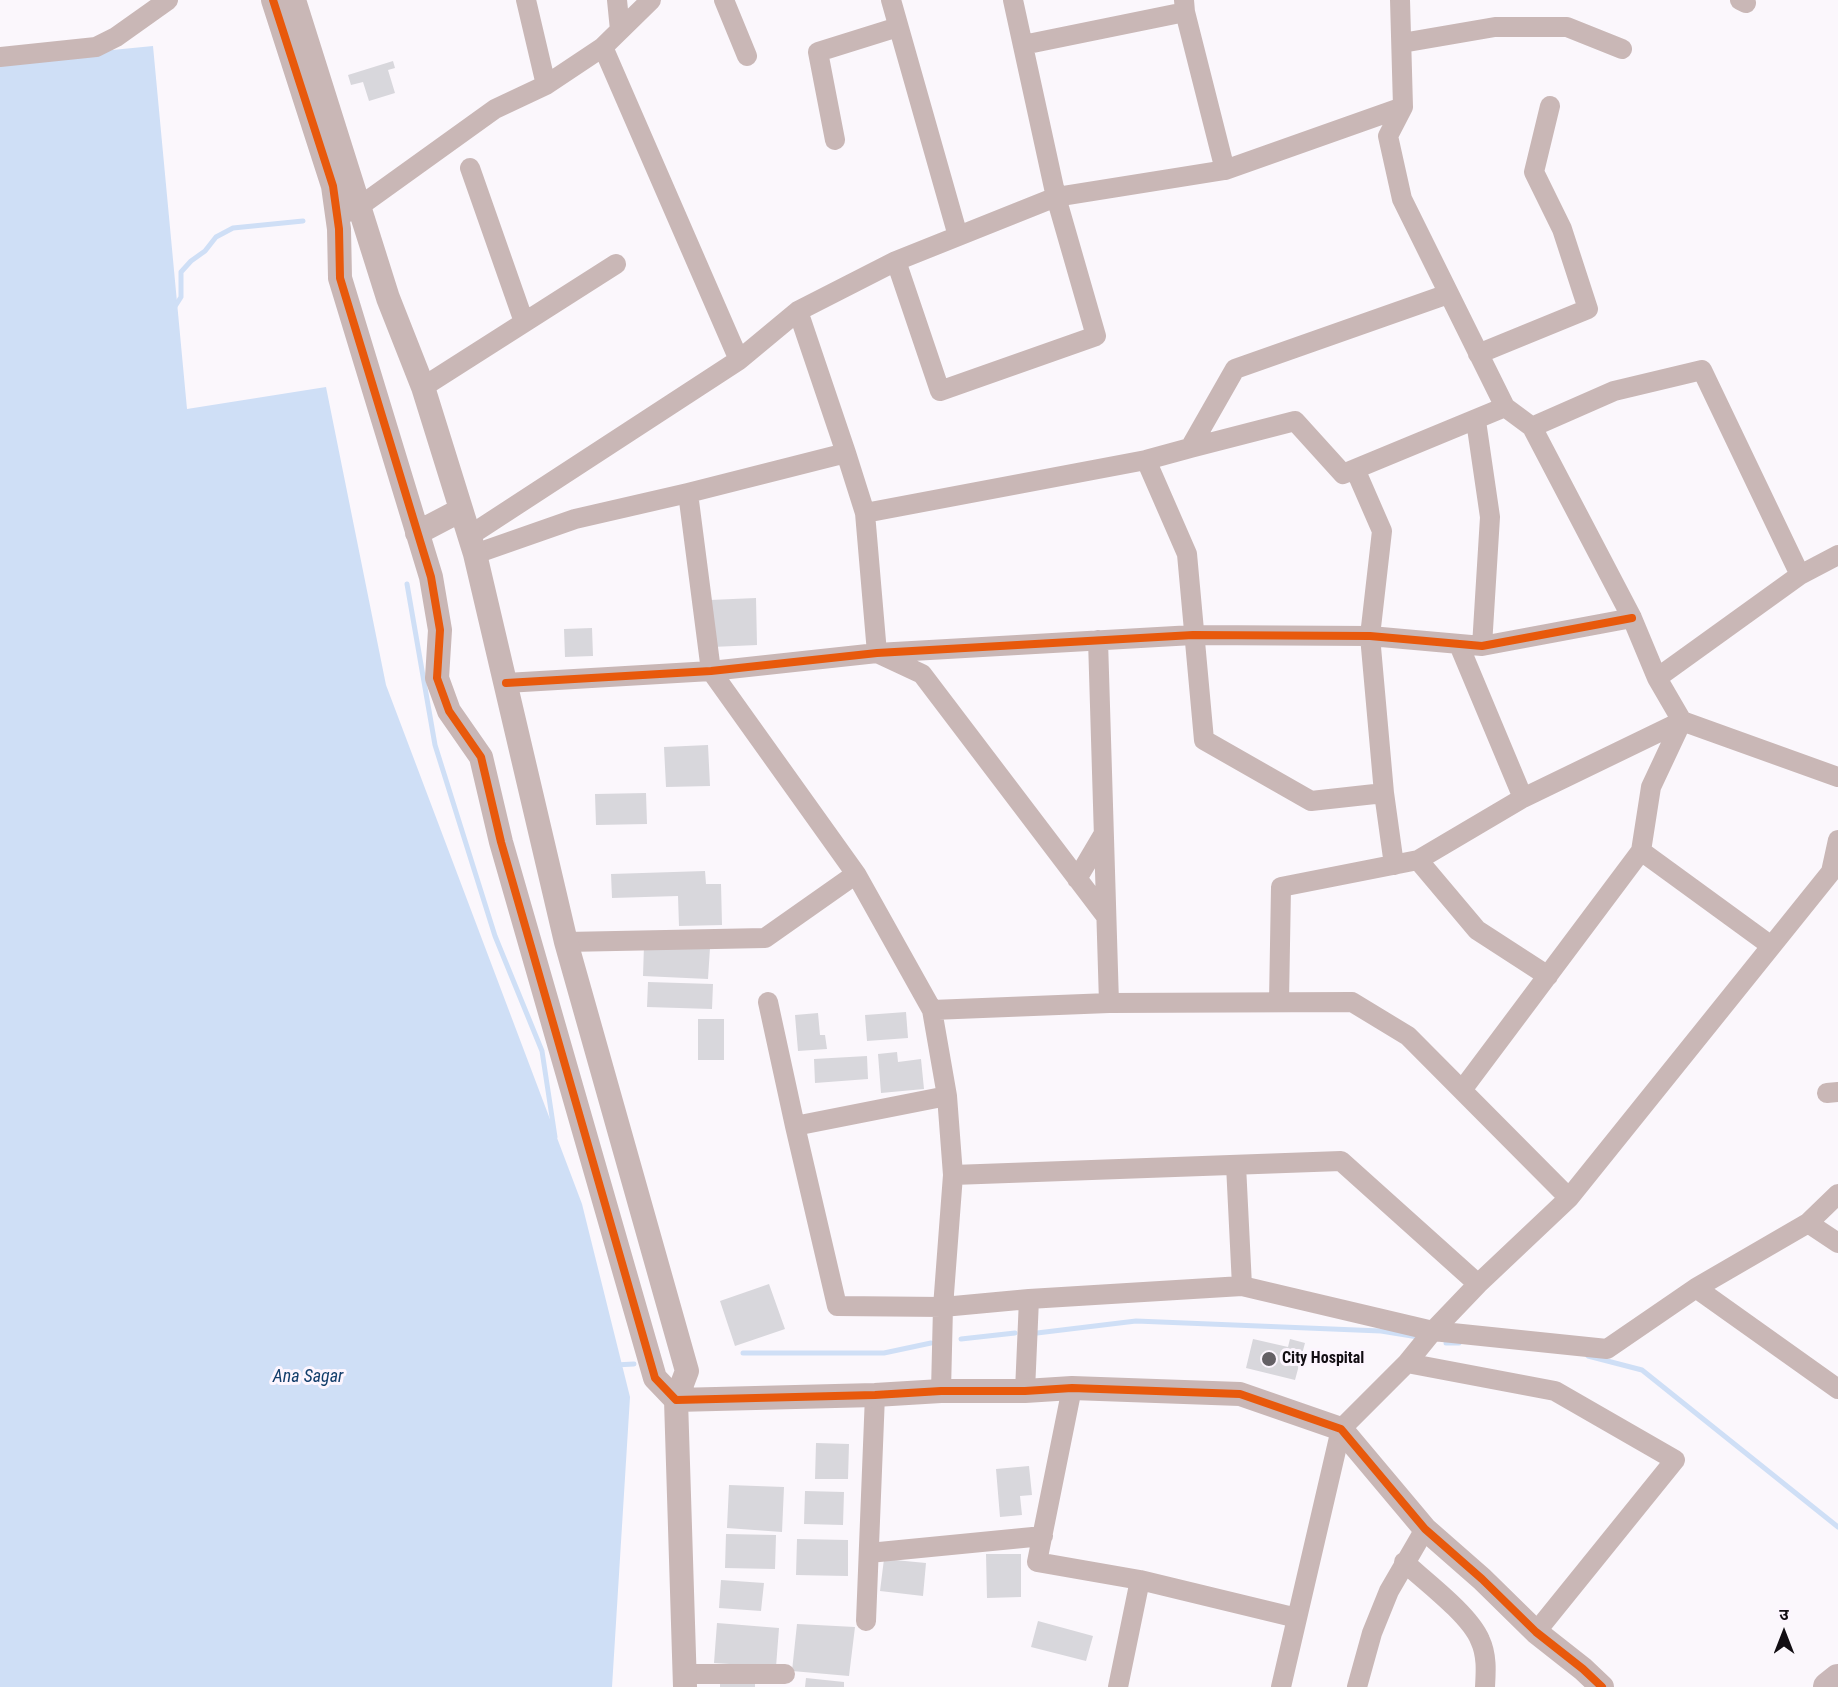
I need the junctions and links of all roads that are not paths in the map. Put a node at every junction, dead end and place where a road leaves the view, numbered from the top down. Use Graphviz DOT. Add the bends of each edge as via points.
graph roads {
  1 [pos="168,0"];
  2 [pos="273,0"];
  3 [pos="294,0"];
  4 [pos="526,0"];
  5 [pos="617,0"];
  6 [pos="651,0"];
  7 [pos="724,0"];
  8 [pos="891,0"];
  9 [pos="1013,0"];
  10 [pos="1400,0"];
  11 [pos="1184,6"];
  12 [pos="898,27"];
  13 [pos="620,30"];
  14 [pos="1401,43"];
  15 [pos="1023,45"];
  16 [pos="603,47"];
  17 [pos="1622,49"];
  18 [pos="747,56"];
  19 [pos="0,57"];
  20 [pos="546,85"];
  21 [pos="1550,106"];
  22 [pos="1403,107"];
  23 [pos="1373,118"];
  24 [pos="1388,136"];
  25 [pos="835,140"];
  26 [pos="470,168"];
  27 [pos="1225,170"];
  28 [pos="1056,197"];
  29 [pos="360,206"];
  30 [pos="338,217"];
  31 [pos="958,236"];
  32 [pos="896,261"];
  33 [pos="616,264"];
  34 [pos="1449,294"];
  35 [pos="798,311"];
  36 [pos="524,322"];
  37 [pos="1478,354"];
  38 [pos="739,360"];
  39 [pos="423,387"];
  40 [pos="1505,407"];
  41 [pos="1476,421"];
  42 [pos="1532,427"];
  43 [pos="1190,448"];
  44 [pos="846,453"];
  45 [pos="1146,460"];
  46 [pos="1355,469"];
  47 [pos="688,493"];
  48 [pos="461,510"];
  49 [pos="864,513"];
  50 [pos="417,532"];
  51 [pos="472,545"];
  52 [pos="1838,555"];
  53 [pos="1800,575"];
  54 [pos="1632,618"];
  55 [pos="1193,635"];
  56 [pos="1370,636"];
  57 [pos="1098,640"];
  58 [pos="1459,645"];
  59 [pos="1482,646"];
  60 [pos="877,653"];
  61 [pos="711,671"];
  62 [pos="1657,678"];
  63 [pos="506,683"];
  64 [pos="1682,721"];
  65 [pos="1838,777"];
  66 [pos="1384,793"];
  67 [pos="1523,798"];
  68 [pos="1103,835"];
  69 [pos="1838,840"];
  70 [pos="1641,851"];
  71 [pos="1418,860"];
  72 [pos="1394,865"];
  73 [pos="856,874"];
  74 [pos="1077,879"];
  75 [pos="1105,915"];
  76 [pos="566,942"];
  77 [pos="1770,945"];
  78 [pos="1548,976"];
  79 [pos="768,1002"];
  80 [pos="1279,1002"];
  81 [pos="1109,1003"];
  82 [pos="932,1010"];
  83 [pos="1462,1090"];
  84 [pos="947,1096"];
  85 [pos="795,1126"];
  86 [pos="1236,1165"];
  87 [pos="953,1175"];
  88 [pos="1838,1194"];
  89 [pos="1569,1198"];
  90 [pos="1808,1223"];
  91 [pos="1838,1243"];
  92 [pos="1478,1284"];
  93 [pos="1242,1286"];
  94 [pos="1695,1288"];
  95 [pos="1029,1299"];
  96 [pos="943,1307"];
  97 [pos="1433,1331"];
  98 [pos="678,1339"];
  99 [pos="645,1343"];
  100 [pos="1407,1364"];
  101 [pos="1072,1389"];
  102 [pos="1838,1389"];
  103 [pos="941,1391"];
  104 [pos="1025,1391"];
  105 [pos="875,1395"];
  106 [pos="676,1400"];
  107 [pos="1341,1429"];
  108 [pos="1425,1529"];
  109 [pos="1043,1536"];
  110 [pos="1019,1538"];
  111 [pos="869,1553"];
  112 [pos="1037,1562"];
  113 [pos="1404,1562"];
  114 [pos="1140,1580"];
  115 [pos="1297,1618"];
  116 [pos="866,1621"];
  117 [pos="1536,1632"];
  118 [pos="785,1674"];
  119 [pos="1838,1679"];
  120 [pos="686,1681"];
  121 [pos="1118,1687"];
  122 [pos="1281,1687"];
  123 [pos="1357,1687"];
  124 [pos="1485,1687"];
  125 [pos="1602,1687"];
  126 [pos="1828,1687"];
  1 -- 19 [label="street" via="96,47"];
  2 -- 30 [label="street" via="333,186"];
  3 -- 29 [label="street"];
  4 -- 20 [label="street"];
  5 -- 13 [label="street"];
  6 -- 13 [label="street"];
  7 -- 18 [label="street"];
  8 -- 12 [label="street"];
  9 -- 15 [label="street"];
  10 -- 14 [label="street"];
  11 -- 15 [label="street"];
  11 -- 27 [label="street"];
  12 -- 25 [label="street" via="818,52"];
  12 -- 31 [label="street"];
  13 -- 16 [label="street"];
  14 -- 17 [label="street" via="1495,27 1567,27"];
  14 -- 22 [label="street"];
  15 -- 28 [label="street"];
  16 -- 20 [label="street"];
  16 -- 38 [label="street"];
  20 -- 29 [label="street" via="495,109"];
  21 -- 37 [label="street" via="1534,172 1562,229 1588,309"];
  22 -- 23 [label="street"];
  22 -- 24 [label="street"];
  23 -- 24 [label="street"];
  23 -- 27 [label="street"];
  24 -- 34 [label="street" via="1402,199"];
  26 -- 36 [label="street"];
  27 -- 28 [label="street"];
  28 -- 31 [label="street"];
  28 -- 32 [label="street" via="1096,336 940,390"];
  29 -- 30 [label="street"];
  29 -- 39 [label="street" via="388,298"];
  30 -- 50 [label="street" via="340,278"];
  31 -- 32 [label="street"];
  32 -- 35 [label="street"];
  33 -- 36 [label="street"];
  34 -- 37 [label="street"];
  34 -- 43 [label="street" via="1235,369"];
  35 -- 38 [label="street"];
  35 -- 44 [label="street"];
  36 -- 39 [label="street"];
  37 -- 40 [label="street"];
  38 -- 51 [label="street"];
  39 -- 48 [label="street"];
  40 -- 41 [label="street"];
  40 -- 42 [label="street"];
  41 -- 46 [label="street"];
  41 -- 59 [label="street" via="1490,517"];
  42 -- 53 [label="street" via="1614,391 1702,370"];
  42 -- 54 [label="street"];
  43 -- 45 [label="street"];
  43 -- 46 [label="street" via="1295,421 1343,474"];
  44 -- 47 [label="street"];
  44 -- 49 [label="street"];
  45 -- 49 [label="street"];
  45 -- 55 [label="street" via="1187,554"];
  46 -- 56 [label="street" via="1382,531"];
  47 -- 51 [label="street"];
  47 -- 61 [label="street"];
  48 -- 50 [label="street"];
  48 -- 51 [label="street"];
  49 -- 60 [label="street"];
  50 -- 99 [label="street" via="431,577 440,630 437,678 449,711 481,757 501,842"];
  51 -- 63 [label="street"];
  52 -- 53 [label="street"];
  53 -- 62 [label="street"];
  54 -- 59 [label="street"];
  54 -- 62 [label="street"];
  55 -- 56 [label="street"];
  55 -- 57 [label="street"];
  55 -- 66 [label="street" via="1204,740 1311,801"];
  56 -- 58 [label="street"];
  56 -- 66 [label="street"];
  57 -- 60 [label="street"];
  57 -- 68 [label="street"];
  58 -- 59 [label="street"];
  58 -- 67 [label="street"];
  60 -- 61 [label="street"];
  60 -- 74 [label="street" via="922,674"];
  61 -- 63 [label="street"];
  61 -- 73 [label="street"];
  62 -- 64 [label="street"];
  63 -- 76 [label="street"];
  64 -- 65 [label="street"];
  64 -- 67 [label="street"];
  64 -- 70 [label="street" via="1651,787"];
  66 -- 72 [label="street"];
  67 -- 71 [label="street"];
  68 -- 74 [label="street"];
  68 -- 75 [label="street"];
  69 -- 77 [label="street" via="1831,872"];
  70 -- 77 [label="street"];
  70 -- 78 [label="street"];
  71 -- 72 [label="street"];
  71 -- 78 [label="street" via="1478,930"];
  72 -- 80 [label="street" via="1281,887"];
  73 -- 76 [label="street" via="765,938"];
  73 -- 82 [label="street"];
  74 -- 75 [label="street"];
  75 -- 81 [label="street"];
  76 -- 98 [label="street"];
  77 -- 89 [label="street"];
  78 -- 83 [label="street"];
  79 -- 85 [label="street"];
  80 -- 81 [label="street"];
  80 -- 83 [label="street" via="1352,1002 1408,1036"];
  81 -- 82 [label="street"];
  82 -- 84 [label="street"];
  83 -- 89 [label="street"];
  84 -- 85 [label="street"];
  84 -- 87 [label="street"];
  85 -- 96 [label="street" via="837,1306"];
  86 -- 87 [label="street"];
  86 -- 92 [label="street" via="1341,1161"];
  86 -- 93 [label="street"];
  87 -- 96 [label="street"];
  88 -- 90 [label="street"];
  89 -- 92 [label="street"];
  90 -- 91 [label="street"];
  90 -- 94 [label="street"];
  92 -- 97 [label="street"];
  93 -- 95 [label="street"];
  93 -- 97 [label="street"];
  94 -- 97 [label="street" via="1607,1349"];
  94 -- 102 [label="street"];
  95 -- 96 [label="street"];
  95 -- 104 [label="street"];
  96 -- 103 [label="street"];
  97 -- 100 [label="street"];
  98 -- 99 [label="street"];
  98 -- 106 [label="street" via="687,1371"];
  99 -- 106 [label="street" via="655,1378"];
  100 -- 107 [label="street"];
  100 -- 117 [label="street" via="1555,1391 1675,1460"];
  101 -- 104 [label="street"];
  101 -- 107 [label="street" via="1240,1394"];
  101 -- 109 [label="street"];
  103 -- 104 [label="street"];
  103 -- 105 [label="street"];
  105 -- 106 [label="street"];
  105 -- 111 [label="street"];
  106 -- 120 [label="street"];
  107 -- 108 [label="street"];
  107 -- 115 [label="street"];
  108 -- 113 [label="street"];
  108 -- 117 [label="street"];
  109 -- 110 [label="street"];
  109 -- 112 [label="street"];
  110 -- 111 [label="street"];
  110 -- 112 [label="street"];
  111 -- 116 [label="street"];
  112 -- 114 [label="street"];
  113 -- 123 [label="street" via="1372,1633"];
  113 -- 124 [label="street" via="1467,1620 1480,1638 1486,1657"];
  114 -- 115 [label="street"];
  114 -- 121 [label="street"];
  115 -- 122 [label="street"];
  117 -- 125 [label="street"];
  118 -- 120 [label="street"];
  119 -- 126 [label="main road"];
}
